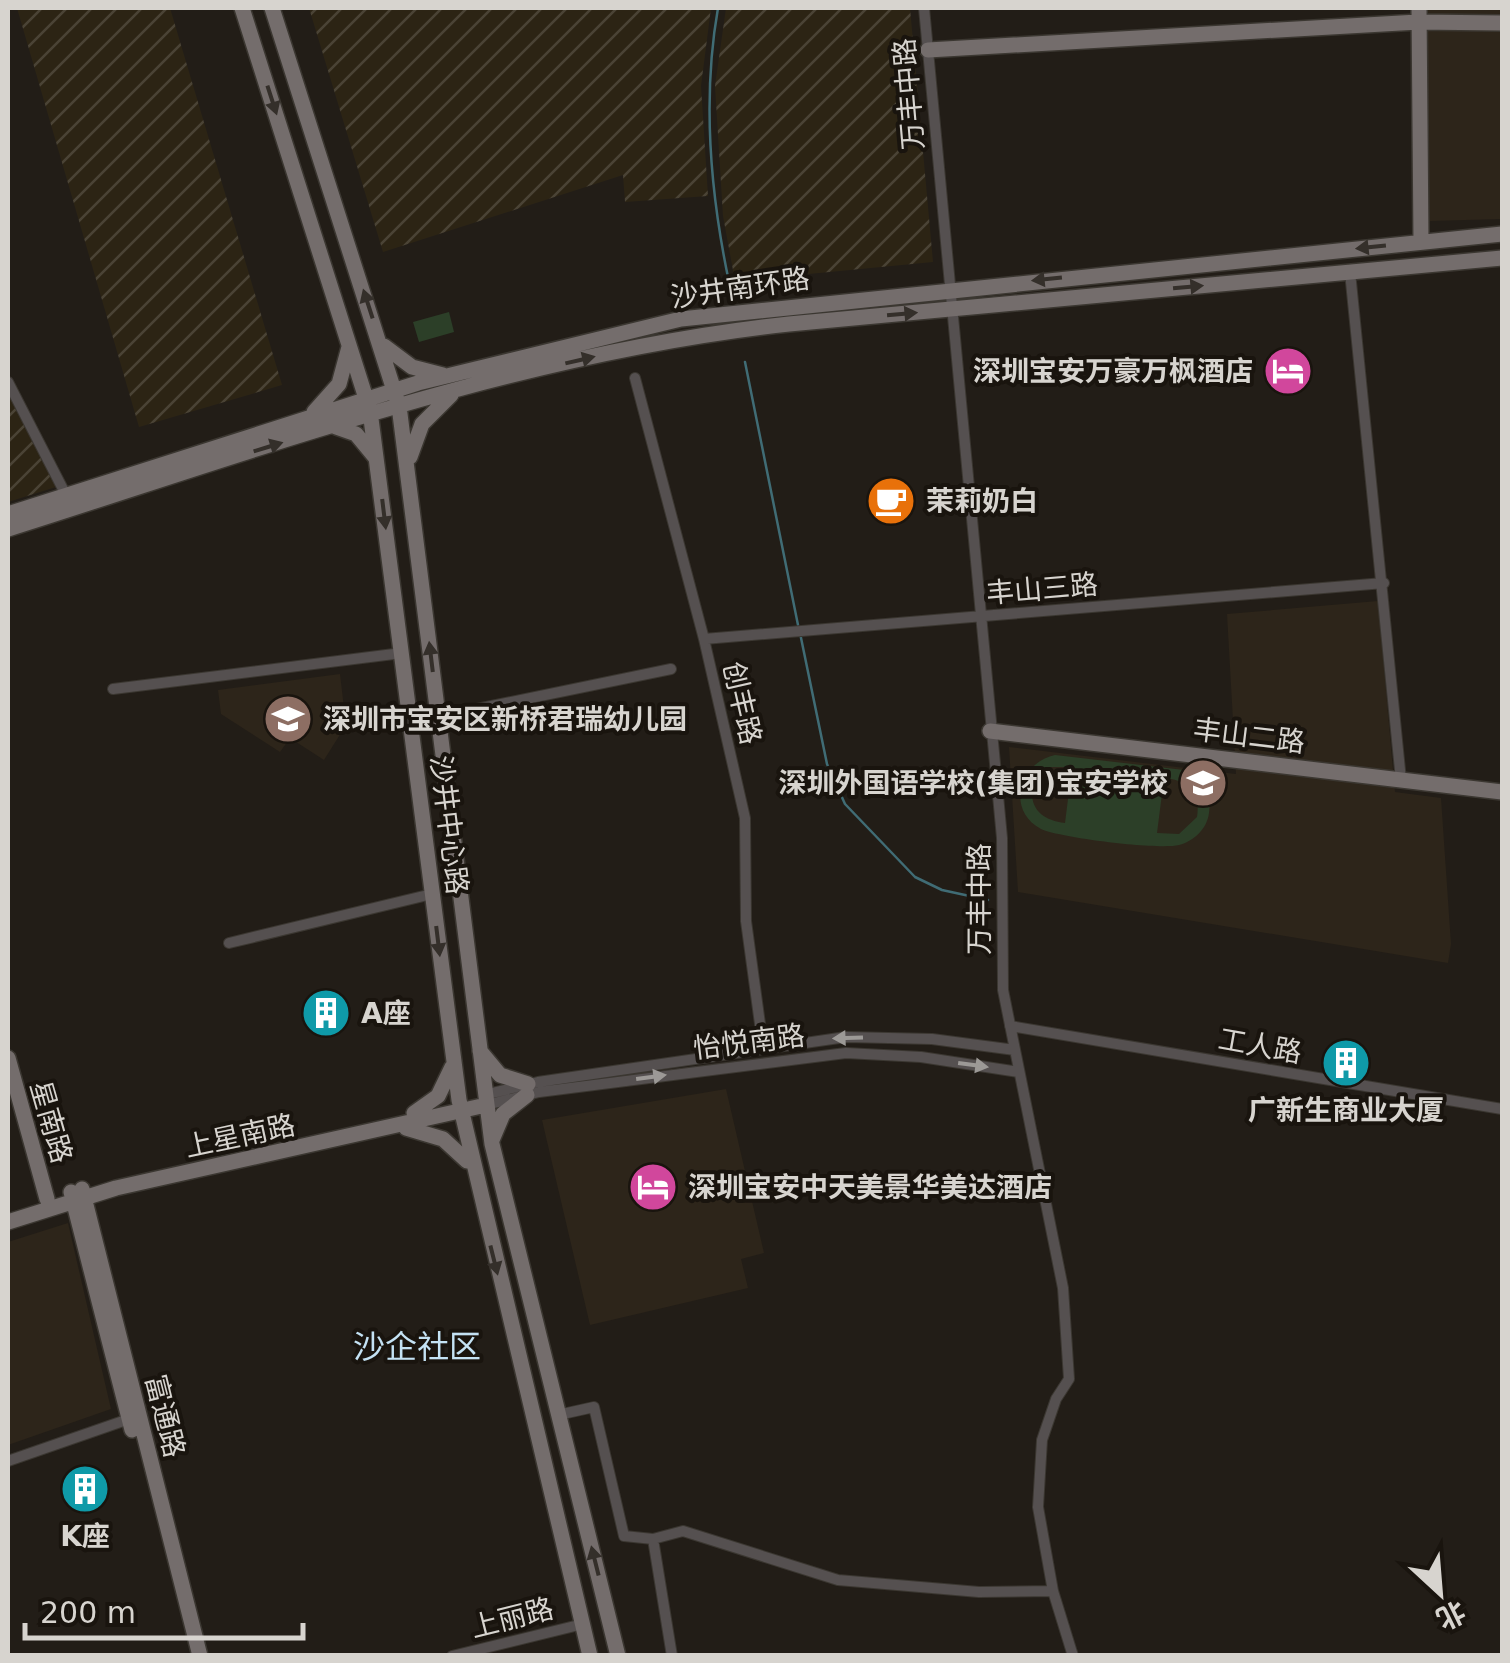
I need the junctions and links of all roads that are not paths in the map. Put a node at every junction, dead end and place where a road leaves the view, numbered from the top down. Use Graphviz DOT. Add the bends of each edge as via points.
graph roads {
  1 [pos="242,8"];
  2 [pos="272,8"];
  3 [pos="924,8"];
  4 [pos="1418,14"];
  5 [pos="1502,23"];
  6 [pos="928,50"];
  7 [pos="1502,234"];
  8 [pos="1421,242"];
  9 [pos="1500,261"];
  10 [pos="1350,272"];
  11 [pos="950,289"];
  12 [pos="952,309"];
  13 [pos="347,333"];
  14 [pos="380,340"];
  15 [pos="505,368"];
  16 [pos="447,375"];
  17 [pos="635,378"];
  18 [pos="8,382"];
  19 [pos="464,387"];
  20 [pos="398,398"];
  21 [pos="370,407"];
  22 [pos="300,421"];
  23 [pos="332,427"];
  24 [pos="378,462"];
  25 [pos="408,471"];
  26 [pos="66,495"];
  27 [pos="8,514"];
  28 [pos="8,528"];
  29 [pos="1384,583"];
  30 [pos="980,616"];
  31 [pos="704,639"];
  32 [pos="402,652"];
  33 [pos="672,669"];
  34 [pos="113,689"];
  35 [pos="438,717"];
  36 [pos="990,731"];
  37 [pos="1402,780"];
  38 [pos="1502,792"];
  39 [pos="432,894"];
  40 [pos="230,943"];
  41 [pos="1010,1026"];
  42 [pos="763,1046"];
  43 [pos="478,1047"];
  44 [pos="1015,1050"];
  45 [pos="8,1058"];
  46 [pos="453,1058"];
  47 [pos="1019,1072"];
  48 [pos="528,1089"];
  49 [pos="485,1100"];
  50 [pos="460,1107"];
  51 [pos="1502,1109"];
  52 [pos="414,1113"];
  53 [pos="392,1128"];
  54 [pos="492,1144"];
  55 [pos="473,1172"];
  56 [pos="78,1195"];
  57 [pos="47,1199"];
  58 [pos="8,1213"];
  59 [pos="8,1222"];
  60 [pos="558,1415"];
  61 [pos="129,1419"];
  62 [pos="8,1461"];
  63 [pos="653,1539"];
  64 [pos="1053,1591"];
  65 [pos="582,1624"];
  66 [pos="190,1656"];
  67 [pos="200,1656"];
  68 [pos="452,1656"];
  69 [pos="590,1656"];
  70 [pos="618,1656"];
  71 [pos="672,1656"];
  72 [pos="1073,1656"];
  1 -- 13 [label="street, 沙井中心路, one-way"];
  14 -- 2 [label="street, 沙井中心路, one-way"];
  3 -- 6 [label="street, 万丰中路"];
  4 -- 5 [label="street"];
  4 -- 6 [label="street"];
  4 -- 8 [label="street"];
  6 -- 11 [label="street, 万丰中路"];
  7 -- 8 [label="street, 沙井南环路"];
  8 -- 11 [label="street, 沙井南环路, one-way"];
  9 -- 10 [label="street, 沙井南环路"];
  12 -- 10 [label="street, 沙井南环路, one-way"];
  10 -- 29 [label="street"];
  11 -- 12 [label="street, 万丰中路"];
  11 -- 15 [label="street, 沙井南环路" via="709,315"];
  15 -- 12 [label="street, 沙井南环路, one-way" via="706,334"];
  12 -- 30 [label="street, 万丰中路"];
  13 -- 21 [label="street, 沙井中心路"];
  13 -- 22 [label="street" via="339,384"];
  14 -- 16 [label="street" via="407,364"];
  14 -- 20 [label="street, 沙井中心路"];
  15 -- 16 [label="street, 沙井南环路"];
  15 -- 19 [label="street, 沙井南环路"];
  16 -- 20 [label="street, 沙井南环路"];
  17 -- 31 [label="street, 创丰路"];
  18 -- 26 [label="street"];
  19 -- 20 [label="street, 沙井南环路"];
  19 -- 25 [label="street" via="422,424"];
  20 -- 21 [label="street, 沙井南环路"];
  20 -- 25 [label="street, 沙井中心路"];
  21 -- 22 [label="street, 沙井南环路"];
  21 -- 23 [label="street, 沙井南环路"];
  21 -- 24 [label="street, 沙井中心路"];
  22 -- 26 [label="street, 沙井南环路"];
  23 -- 24 [label="street" via="356,434"];
  28 -- 23 [label="street, 沙井南环路, one-way"];
  24 -- 32 [label="street, 沙井中心路, one-way"];
  35 -- 25 [label="street, 沙井中心路, one-way"];
  26 -- 27 [label="street, 沙井南环路"];
  29 -- 30 [label="street, 丰山三路"];
  29 -- 37 [label="street"];
  30 -- 31 [label="street, 丰山三路"];
  30 -- 36 [label="street, 万丰中路"];
  31 -- 42 [label="street, 创丰路" via="746,818 746,921"];
  32 -- 34 [label="street"];
  32 -- 39 [label="street, 沙井中心路"];
  33 -- 35 [label="street"];
  35 -- 43 [label="street, 沙井中心路"];
  36 -- 37 [label="street, 丰山二路"];
  36 -- 41 [label="street, 万丰中路"];
  37 -- 38 [label="street, 丰山二路"];
  39 -- 40 [label="street"];
  39 -- 46 [label="street, 沙井中心路, one-way"];
  41 -- 44 [label="street, 万丰中路"];
  41 -- 51 [label="street, 工人路"];
  44 -- 42 [label="street, 怡悦南路, one-way" via="932,1039"];
  42 -- 48 [label="street, 怡悦南路"];
  43 -- 48 [label="street" via="500,1075"];
  43 -- 49 [label="street, 沙井中心路"];
  44 -- 47 [label="street, 万丰中路"];
  45 -- 57 [label="street, 星南路"];
  46 -- 50 [label="street, 沙井中心路"];
  46 -- 52 [label="street" via="438,1096"];
  48 -- 47 [label="street, 怡悦南路, one-way" via="846,1053"];
  47 -- 64 [label="street, 万丰中路" via="1062,1288 1070,1379 1050,1414 1038,1472"];
  48 -- 49 [label="street, 怡悦南路"];
  48 -- 54 [label="street" via="503,1114"];
  49 -- 50 [label="street, 上星南路"];
  49 -- 54 [label="street, 沙井中心路"];
  50 -- 52 [label="street, 上星南路"];
  50 -- 53 [label="street, 上星南路"];
  50 -- 55 [label="street, 沙井中心路"];
  52 -- 56 [label="street, 上星南路"];
  53 -- 55 [label="street" via="444,1139"];
  53 -- 56 [label="street, 上星南路"];
  54 -- 60 [label="street, 沙井中心路"];
  55 -- 65 [label="street, 沙井中心路, one-way"];
  56 -- 57 [label="street, 上星南路"];
  56 -- 59 [label="street, 上星南路"];
  56 -- 61 [label="street, 富通路"];
  56 -- 67 [label="street, 富通路"];
  57 -- 58 [label="street, 上星南路"];
  60 -- 63 [label="street" via="594,1407 624,1536"];
  70 -- 60 [label="street, 沙井中心路, one-way"];
  61 -- 62 [label="street"];
  61 -- 66 [label="street, 富通路"];
  63 -- 64 [label="street" via="683,1531 838,1580"];
  63 -- 71 [label="street"];
  64 -- 72 [label="street, 万丰中路"];
  65 -- 68 [label="street, 上丽路"];
  65 -- 69 [label="street, 沙井中心路"];
}
